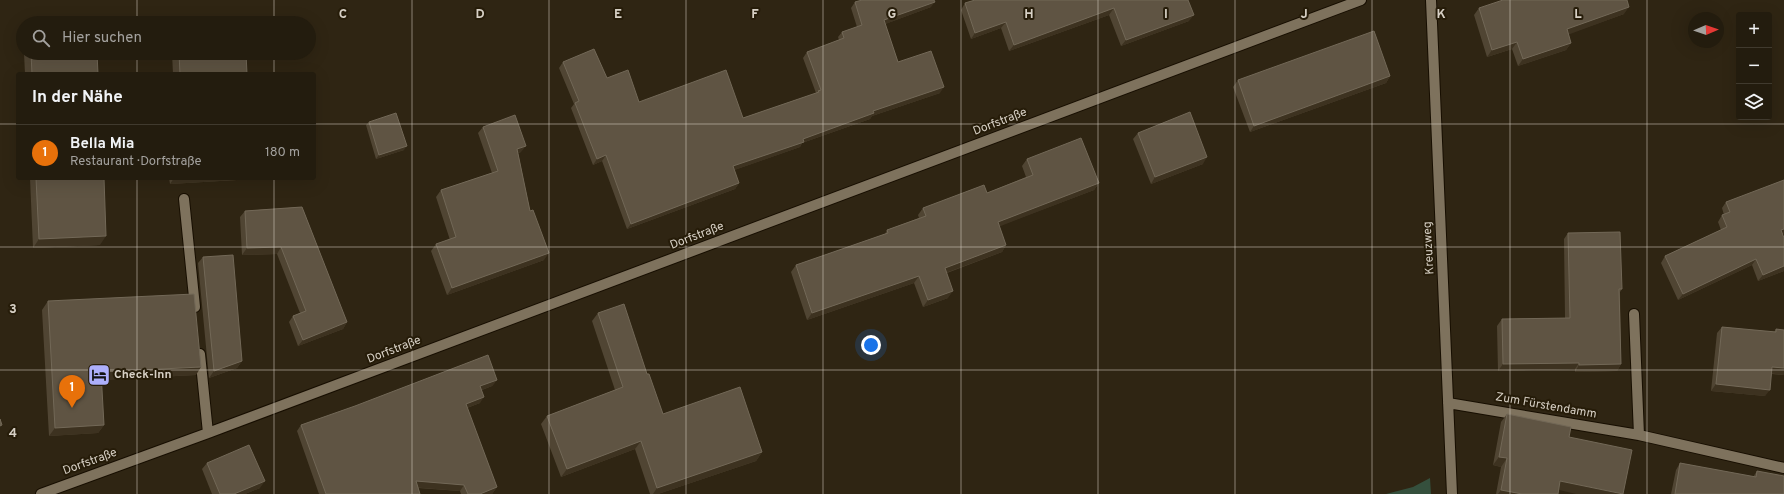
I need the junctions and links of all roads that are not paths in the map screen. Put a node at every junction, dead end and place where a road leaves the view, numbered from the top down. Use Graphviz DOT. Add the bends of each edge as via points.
graph roads {
  1 [pos="1361,0"];
  2 [pos="1431,0"];
  3 [pos="184,199"];
  4 [pos="1634,314"];
  5 [pos="196,316"];
  6 [pos="199,347"];
  7 [pos="1448,403"];
  8 [pos="208,433"];
  9 [pos="1639,435"];
  10 [pos="1784,468"];
  11 [pos="41,494"];
  12 [pos="1452,494"];
  1 -- 8 [label="street, Dorfstraße"];
  2 -- 7 [label="street, Kreuzweg"];
  3 -- 5 [label="street"];
  4 -- 9 [label="street"];
  6 -- 8 [label="street"];
  7 -- 9 [label="street, Zum Fürstendamm"];
  7 -- 12 [label="street, Kreuzweg"];
  8 -- 11 [label="street, Dorfstraße"];
  9 -- 10 [label="street, Zum Fürstendamm"];
}
